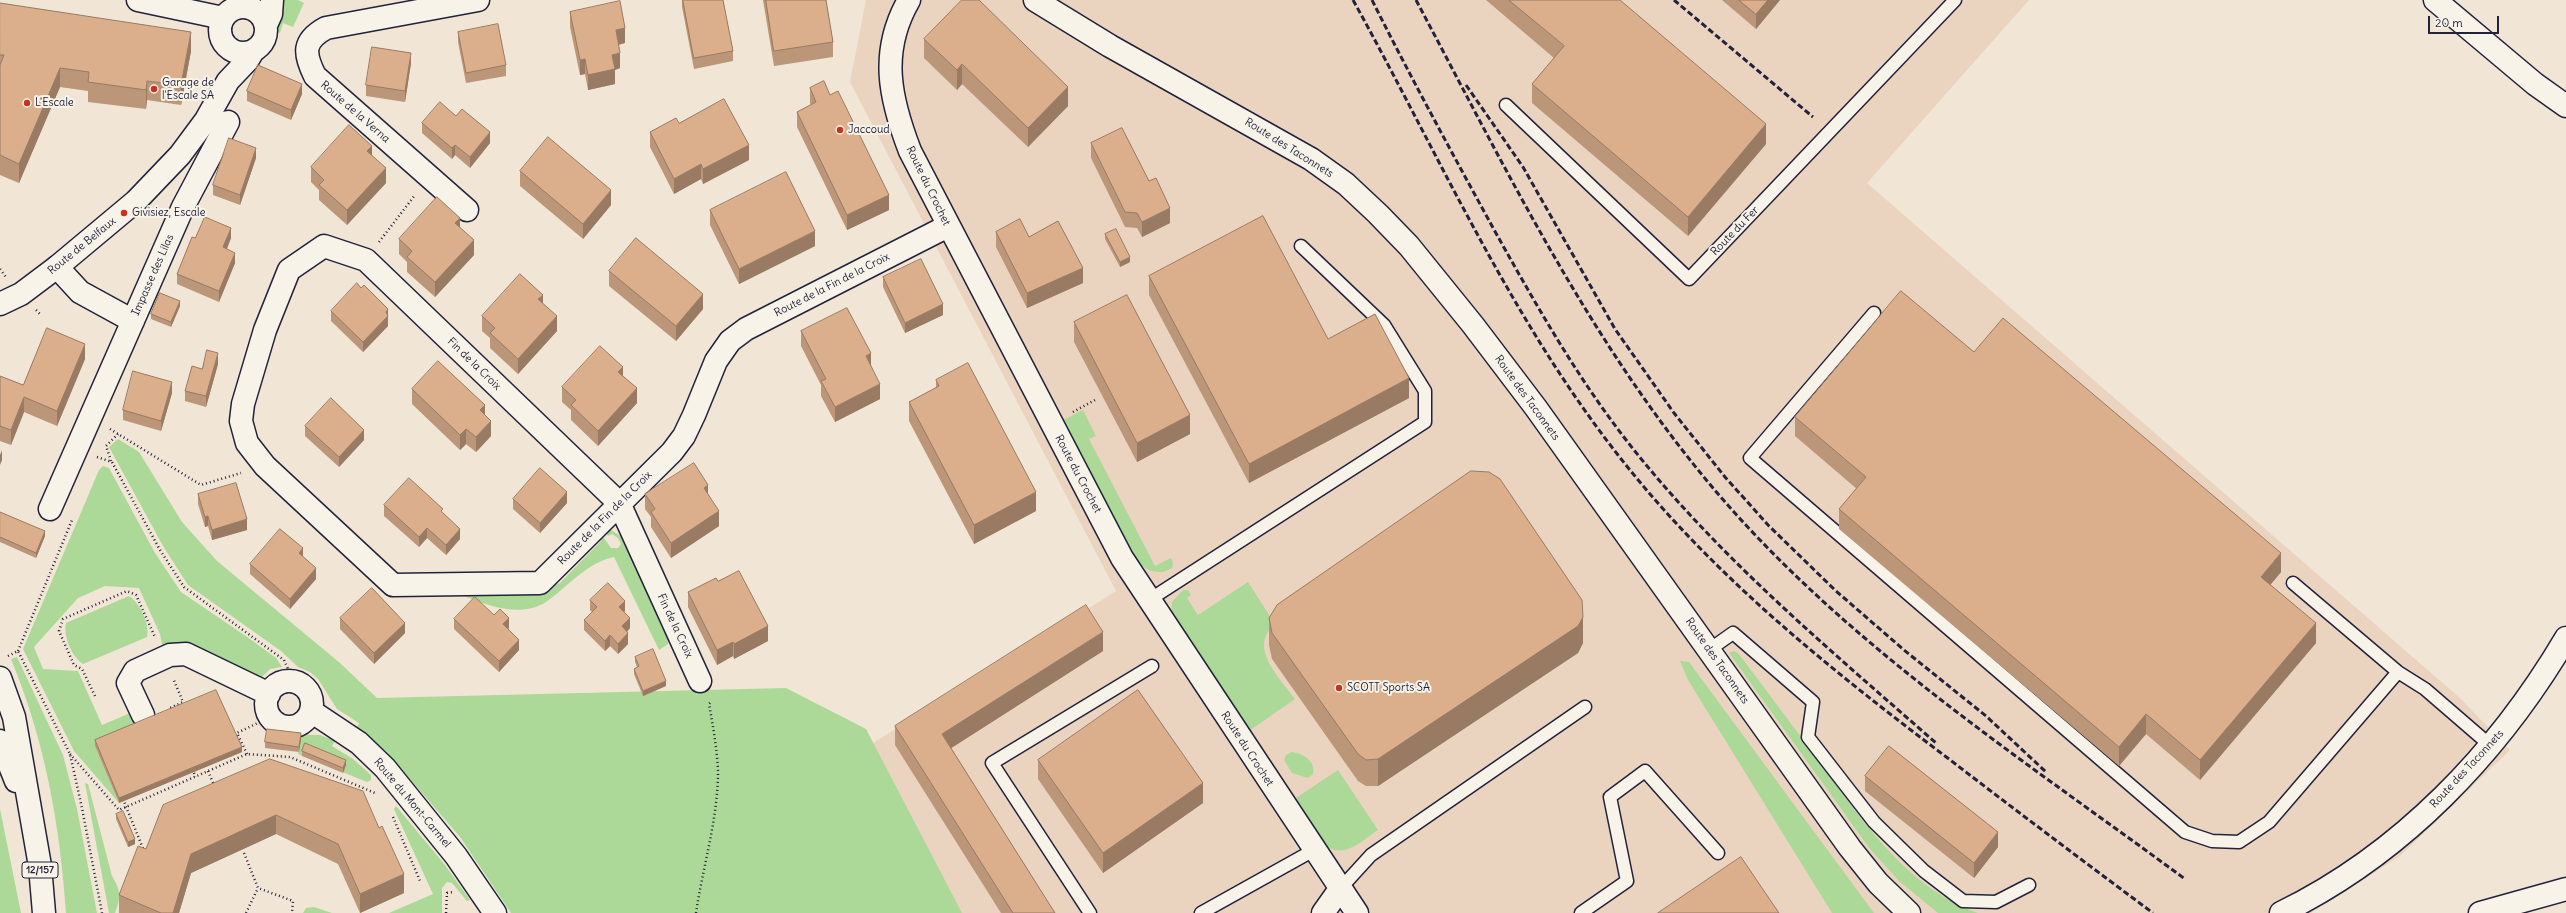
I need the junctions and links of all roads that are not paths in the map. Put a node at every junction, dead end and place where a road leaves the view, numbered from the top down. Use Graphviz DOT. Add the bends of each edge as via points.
graph roads {
  1 [pos="138,0"];
  2 [pos="272,0"];
  3 [pos="478,0"];
  4 [pos="909,0"];
  5 [pos="1035,0"];
  6 [pos="1955,0"];
  7 [pos="2435,0"];
  8 [pos="246,3"];
  9 [pos="223,18"];
  10 [pos="266,25"];
  11 [pos="225,45"];
  12 [pos="253,51"];
  13 [pos="228,81"];
  14 [pos="1506,105"];
  15 [pos="2566,106"];
  16 [pos="228,122"];
  17 [pos="467,210"];
  18 [pos="948,226"];
  19 [pos="1301,246"];
  20 [pos="57,267"];
  21 [pos="21,294"];
  22 [pos="0,304"];
  23 [pos="1874,313"];
  24 [pos="0,318"];
  25 [pos="133,321"];
  26 [pos="241,421"];
  27 [pos="619,503"];
  28 [pos="50,509"];
  29 [pos="2293,583"];
  30 [pos="1148,600"];
  31 [pos="2566,638"];
  32 [pos="1709,650"];
  33 [pos="1152,666"];
  34 [pos="2398,672"];
  35 [pos="0,678"];
  36 [pos="700,681"];
  37 [pos="269,694"];
  38 [pos="1585,707"];
  39 [pos="311,711"];
  40 [pos="143,715"];
  41 [pos="0,741"];
  42 [pos="2491,746"];
  43 [pos="34,828"];
  44 [pos="1314,850"];
  45 [pos="1718,853"];
  46 [pos="2029,885"];
  47 [pos="1340,889"];
  48 [pos="2566,889"];
  49 [pos="44,913"];
  50 [pos="495,913"];
  51 [pos="1090,913"];
  52 [pos="1202,913"];
  53 [pos="1323,913"];
  54 [pos="1357,913"];
  55 [pos="1581,913"];
  56 [pos="1910,913"];
  57 [pos="2281,913"];
  58 [pos="2480,913"];
  1 -- 9 [label="main road"];
  2 -- 10 [label="main road"];
  3 -- 17 [label="main road, Route de la Verna" via="326,28 314,34 307,46 307,60 315,76"];
  4 -- 18 [label="main road, Route du Crochet" via="901,14 892,47 890,84 896,113 910,151"];
  5 -- 32 [label="main road, Route des Taconnets" via="1110,46 1312,159 1346,184 1378,214 1409,246 1473,325"];
  6 -- 14 [label="lane, Route du Fer" via="1689,280"];
  7 -- 15 [label="main road" via="2535,84"];
  8 -- 9 [label="main road" via="228,12"];
  8 -- 10 [label="main road" via="257,12"];
  9 -- 11 [label="main road" via="220,32"];
  10 -- 12 [label="main road" via="264,40"];
  11 -- 12 [label="main road" via="238,53"];
  11 -- 13 [label="main road"];
  12 -- 13 [label="main road, Route de Belfaux"];
  13 -- 20 [label="main road, Route de Belfaux" via="206,120 180,155 124,213"];
  16 -- 25 [label="main road, Impasse des Lilas" via="183,207"];
  18 -- 27 [label="main road, Route de la Fin de la Croix" via="746,329 730,341 716,361 684,436 672,452"];
  18 -- 30 [label="main road, Route du Crochet" via="1122,558"];
  19 -- 30 [label="lane" via="1384,325 1425,391 1425,422"];
  20 -- 21 [label="main road, Route de Belfaux"];
  20 -- 25 [label="main road, Impasse des Lilas" via="80,292"];
  21 -- 22 [label="main road, Route de Belfaux"];
  21 -- 24 [label="main road, Route de Belfaux"];
  23 -- 34 [label="lane" via="1750,458 2185,832 2212,841 2239,842 2269,822"];
  25 -- 28 [label="main road, Impasse des Lilas"];
  26 -- 27 [label="main road, Route de la Fin de la Croix" via="247,443 265,466 393,585 540,582"];
  26 -- 27 [label="main road, Fin de la Croix" via="243,404 265,330 289,270 324,246 366,260"];
  27 -- 36 [label="main road, Fin de la Croix"];
  29 -- 34 [label="lane"];
  30 -- 44 [label="main road, Route du Crochet"];
  31 -- 42 [label="main road, Route des Taconnets" via="2527,700"];
  32 -- 46 [label="lane" via="1733,633 1813,702 1808,737 1874,822 1924,871 1963,900 1996,902"];
  32 -- 56 [label="main road, Route des Taconnets" via="1850,848 1878,883"];
  33 -- 51 [label="lane" via="992,763"];
  34 -- 42 [label="lane" via="2425,689"];
  35 -- 43 [label="main road, 12/157" via="14,717"];
  37 -- 39 [label="main road" via="277,685 288,681 295,682 306,689 312,703"];
  37 -- 39 [label="main road" via="267,709 275,722 289,727 303,723"];
  37 -- 40 [label="main road" via="186,654 165,658 134,671 128,683"];
  38 -- 47 [label="lane" via="1371,855"];
  39 -- 50 [label="main road, Route du Mont-Carmel" via="359,743 397,783 456,856"];
  41 -- 43 [label="main road, 12/157"];
  42 -- 57 [label="main road, Route des Taconnets" via="2445,796 2398,837 2325,889"];
  43 -- 49 [label="main road, 12/157"];
  44 -- 47 [label="main road, Route du Crochet"];
  44 -- 52 [label="lane"];
  45 -- 55 [label="lane" via="1646,771 1610,797 1627,881"];
  47 -- 53 [label="main road"];
  47 -- 54 [label="main road, Route du Crochet"];
  48 -- 58 [label="main road"];
}
